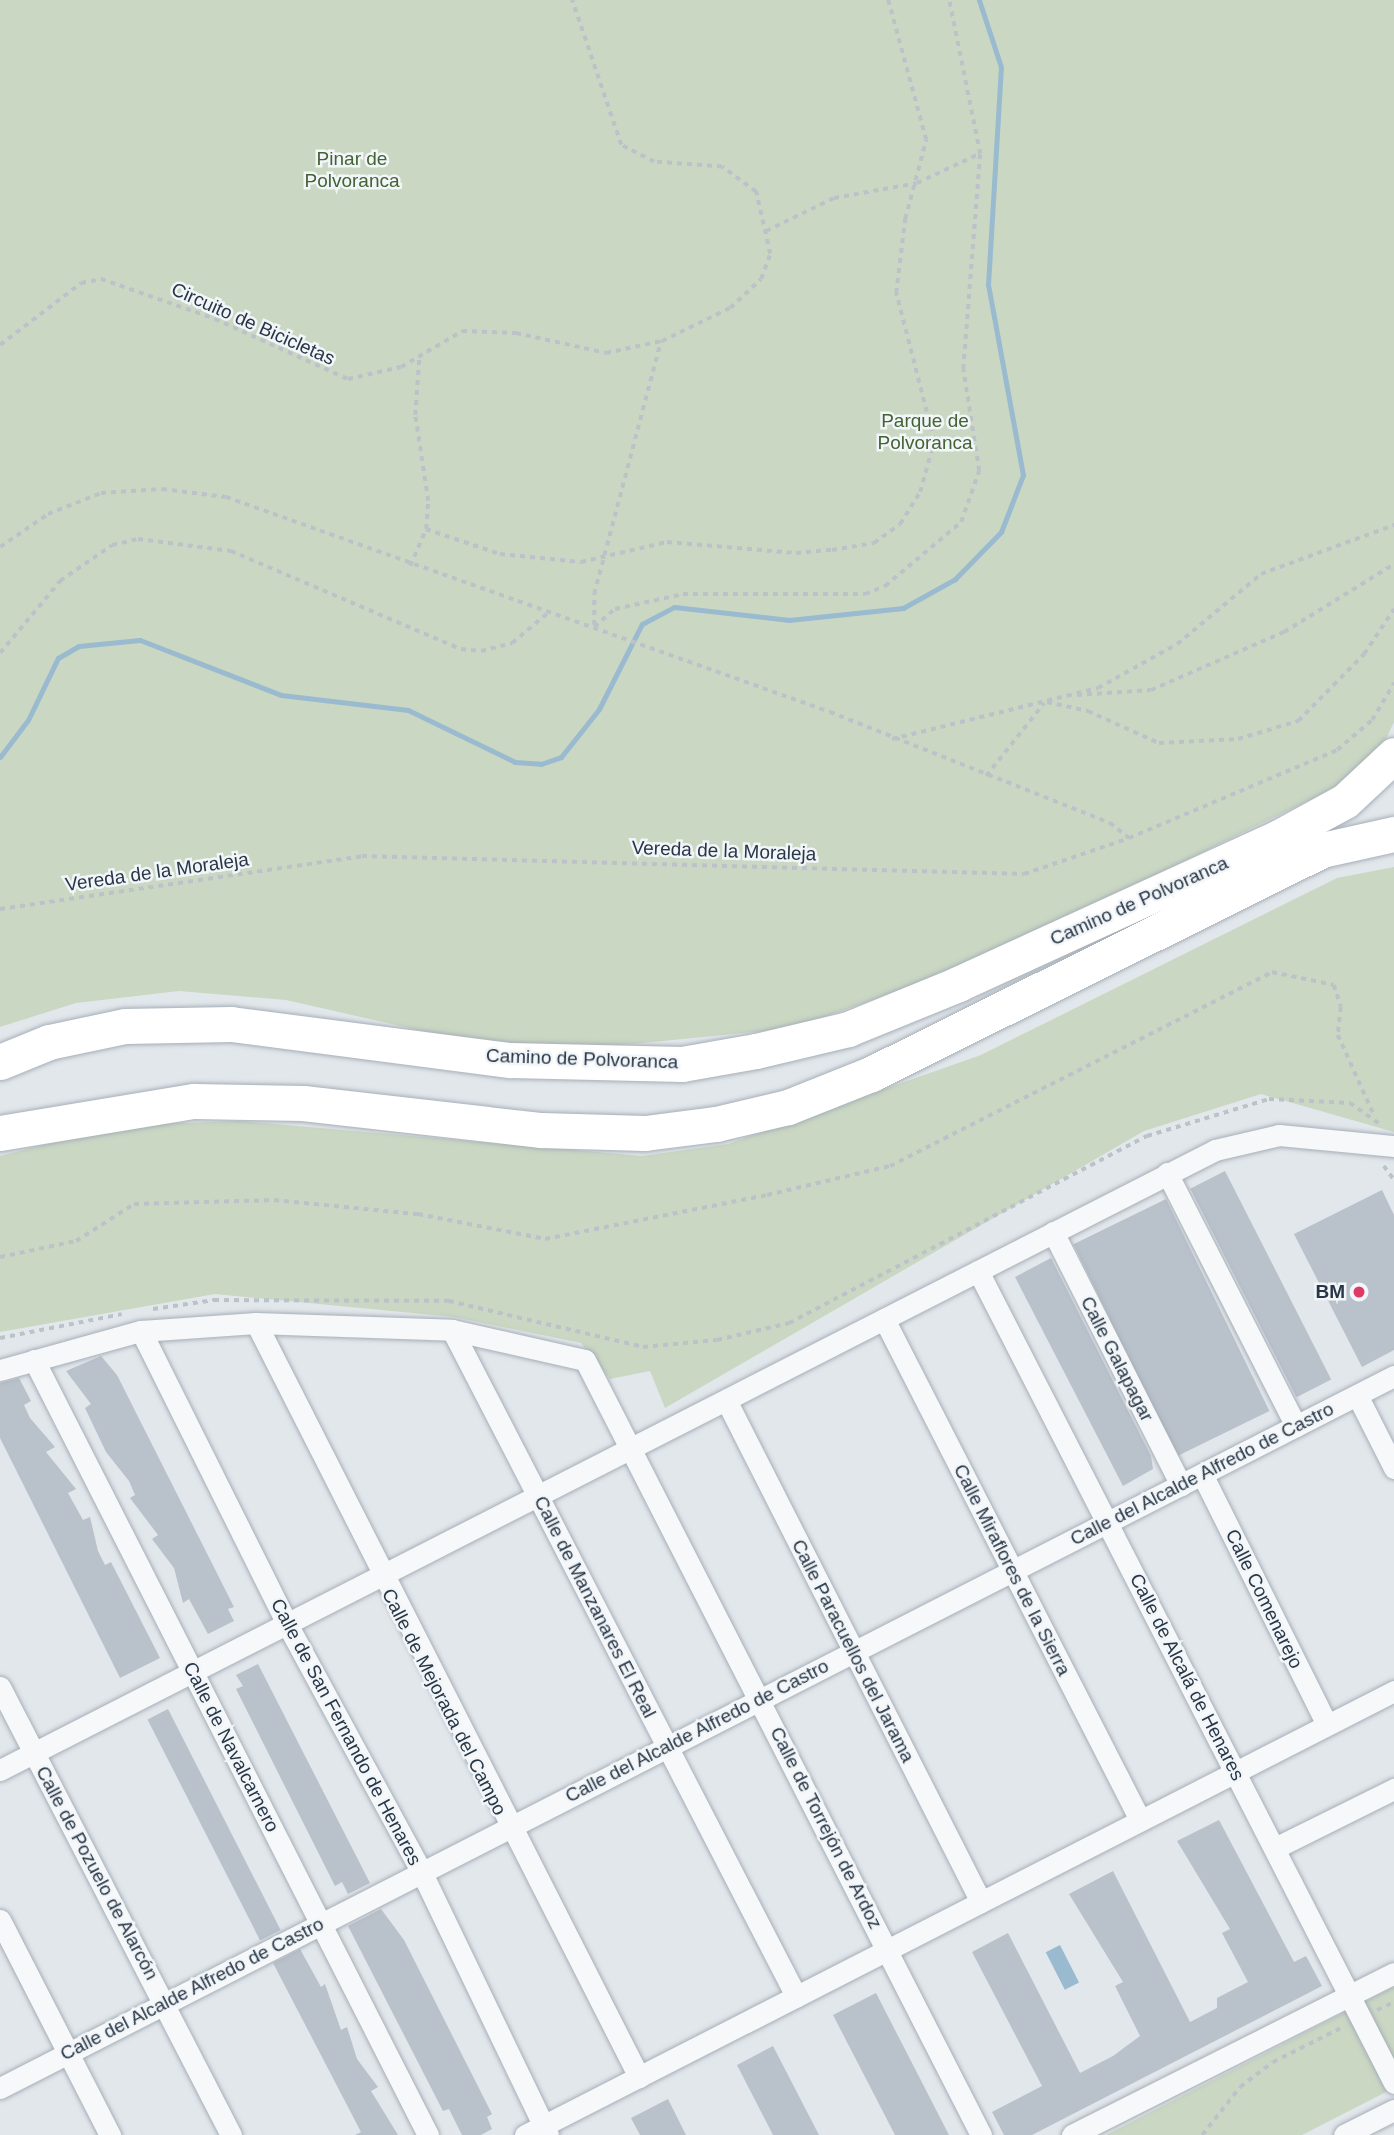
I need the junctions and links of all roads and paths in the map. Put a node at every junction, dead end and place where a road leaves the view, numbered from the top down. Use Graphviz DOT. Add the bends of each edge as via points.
graph roads {
  1 [pos="572,0"];
  2 [pos="888,0"];
  3 [pos="948,0"];
  4 [pos="980,153"];
  5 [pos="917,183"];
  6 [pos="766,231"];
  7 [pos="662,341"];
  8 [pos="0,345"];
  9 [pos="419,359"];
  10 [pos="1394,525"];
  11 [pos="426,528"];
  12 [pos="0,548"];
  13 [pos="605,555"];
  14 [pos="1394,564"];
  15 [pos="410,566"];
  16 [pos="1394,609"];
  17 [pos="549,612"];
  18 [pos="594,627"];
  19 [pos="0,653"];
  20 [pos="1394,683"];
  21 [pos="1068,695"];
  22 [pos="1045,701"];
  23 [pos="891,740"];
  24 [pos="1394,755"];
  25 [pos="986,776"];
  26 [pos="1394,834"];
  27 [pos="1129,838"];
  28 [pos="0,909"];
  29 [pos="49,1042"];
  30 [pos="0,1047"];
  31 [pos="0,1062"];
  32 [pos="0,1133"];
  33 [pos="1389,1148"];
  34 [pos="1167,1173"];
  35 [pos="1394,1180"];
  36 [pos="1053,1232"];
  37 [pos="978,1271"];
  38 [pos="126,1314"];
  39 [pos="884,1319"];
  40 [pos="140,1321"];
  41 [pos="256,1323"];
  42 [pos="452,1329"];
  43 [pos="0,1338"];
  44 [pos="34,1360"];
  45 [pos="0,1370"];
  46 [pos="1394,1376"];
  47 [pos="1357,1395"];
  48 [pos="726,1400"];
  49 [pos="1296,1426"];
  50 [pos="632,1447"];
  51 [pos="1394,1468"];
  52 [pos="1202,1474"];
  53 [pos="1181,1485"];
  54 [pos="537,1496"];
  55 [pos="1108,1522"];
  56 [pos="1012,1571"];
  57 [pos="380,1576"];
  58 [pos="287,1624"];
  59 [pos="853,1651"];
  60 [pos="192,1668"];
  61 [pos="0,1687"];
  62 [pos="1394,1691"];
  63 [pos="761,1698"];
  64 [pos="1327,1725"];
  65 [pos="667,1746"];
  66 [pos="34,1753"];
  67 [pos="0,1770"];
  68 [pos="1235,1772"];
  69 [pos="1394,1788"];
  70 [pos="1140,1821"];
  71 [pos="509,1827"];
  72 [pos="1275,1848"];
  73 [pos="421,1871"];
  74 [pos="981,1902"];
  75 [pos="0,1920"];
  76 [pos="318,1923"];
  77 [pos="886,1950"];
  78 [pos="1394,1973"];
  79 [pos="1349,1994"];
  80 [pos="796,1996"];
  81 [pos="1394,2002"];
  82 [pos="165,2003"];
  83 [pos="1361,2018"];
  84 [pos="69,2053"];
  85 [pos="639,2077"];
  86 [pos="1394,2083"];
  87 [pos="0,2088"];
  88 [pos="1394,2110"];
  89 [pos="539,2132"];
  90 [pos="110,2135"];
  91 [pos="231,2135"];
  92 [pos="428,2135"];
  93 [pos="981,2135"];
  94 [pos="1072,2135"];
  95 [pos="1202,2135"];
  96 [pos="1344,2135"];
  1 -- 6 [label="path, Circuito de Bicicletas" via="621,145 642,160 733,171 756,192"];
  2 -- 5 [label="path" via="926,140"];
  3 -- 4 [label="path" via="960,79"];
  4 -- 5 [label="path"];
  4 -- 18 [label="path" via="963,369 979,471 961,522 885,586 865,594 683,594 615,609"];
  5 -- 6 [label="path" via="834,198"];
  5 -- 13 [label="path" via="905,219 897,293 933,442 920,492 900,524 874,543 832,550 796,553 667,542"];
  6 -- 7 [label="path, Circuito de Bicicletas" via="770,254 750,292 730,308"];
  7 -- 9 [label="path, Circuito de Bicicletas" via="606,353 476,328 446,338"];
  7 -- 13 [label="path"];
  8 -- 9 [label="path, Circuito de Bicicletas" via="81,283 101,279 215,319 332,376 377,376"];
  9 -- 11 [label="path" via="415,415"];
  10 -- 21 [label="path" via="1370,528 1261,574 1177,643 1098,688"];
  11 -- 13 [label="path" via="500,554 581,562"];
  11 -- 15 [label="path"];
  12 -- 15 [label="path" via="73,503 111,491 162,489 262,508"];
  13 -- 18 [label="path"];
  14 -- 21 [label="path" via="1284,632 1151,690"];
  15 -- 17 [label="path"];
  16 -- 22 [label="path" via="1364,654 1298,721 1238,739 1159,743 1088,711"];
  17 -- 18 [label="path"];
  17 -- 19 [label="path" via="512,643 481,652 461,649 231,551 138,539 112,545 60,581"];
  18 -- 23 [label="path"];
  20 -- 27 [label="path, Vereda de la Moraleja" via="1372,720 1337,750"];
  21 -- 22 [label="path"];
  22 -- 23 [label="path"];
  22 -- 25 [label="path"];
  23 -- 25 [label="path"];
  24 -- 29 [label="highway, Camino de Polvoranca" via="1345,801 1277,838 946,989 848,1029 756,1051 682,1064 510,1060 231,1024 125,1026"];
  25 -- 27 [label="path" via="1110,823"];
  26 -- 32 [label="highway, Camino de Polvoranca" via="1322,850 871,1074 788,1107 716,1124 645,1133 541,1130 303,1103 194,1101"];
  27 -- 28 [label="path, Vereda de la Moraleja" via="1024,874 983,877 362,856"];
  29 -- 30 [label="highway"];
  29 -- 31 [label="highway, Camino de Polvoranca"];
  33 -- 34 [label="street" via="1279,1135 1215,1150"];
  33 -- 35 [label="path" via="1374,1164 1387,1167"];
  33 -- 40 [label="path" via="1380,1119 1364,1107 1257,1103 1147,1136 789,1323 717,1340 643,1347 449,1301 214,1300"];
  34 -- 36 [label="street"];
  34 -- 49 [label="street"];
  36 -- 37 [label="street"];
  36 -- 53 [label="street, Calle Galapagar"];
  37 -- 39 [label="street"];
  37 -- 55 [label="street, Calle de Alcalá de Henares"];
  38 -- 43 [label="path"];
  39 -- 48 [label="street"];
  39 -- 56 [label="street, Calle Miraflores de la Sierra"];
  40 -- 41 [label="street, Calle de Torrejón de Ardoz"];
  40 -- 44 [label="street, Calle de Torrejón de Ardoz"];
  40 -- 58 [label="street, Calle de San Fernando de Henares"];
  41 -- 42 [label="street, Calle de Torrejón de Ardoz"];
  41 -- 57 [label="street, Calle de Mejorada del Campo"];
  42 -- 50 [label="street, Calle de Torrejón de Ardoz" via="585,1360"];
  42 -- 54 [label="street, Calle de Manzanares El Real"];
  44 -- 45 [label="street, Calle de Torrejón de Ardoz"];
  44 -- 60 [label="street, Calle de Navalcarnero"];
  46 -- 47 [label="street, Calle del Alcalde Alfredo de Castro"];
  47 -- 49 [label="street, Calle del Alcalde Alfredo de Castro"];
  47 -- 51 [label="street"];
  48 -- 50 [label="street"];
  48 -- 59 [label="street, Calle Paracuellos del Jarama"];
  49 -- 52 [label="street, Calle del Alcalde Alfredo de Castro"];
  50 -- 54 [label="street"];
  50 -- 63 [label="street, Calle de Torrejón de Ardoz"];
  52 -- 53 [label="street, Calle del Alcalde Alfredo de Castro"];
  52 -- 64 [label="street, Calle Comenarejo"];
  53 -- 55 [label="street, Calle del Alcalde Alfredo de Castro"];
  54 -- 57 [label="street"];
  54 -- 65 [label="street, Calle de Manzanares El Real"];
  55 -- 56 [label="street, Calle del Alcalde Alfredo de Castro"];
  55 -- 68 [label="street, Calle de Alcalá de Henares"];
  56 -- 59 [label="street, Calle del Alcalde Alfredo de Castro"];
  56 -- 70 [label="street, Calle Miraflores de la Sierra"];
  57 -- 58 [label="street"];
  57 -- 71 [label="street, Calle de Mejorada del Campo"];
  58 -- 60 [label="street"];
  58 -- 73 [label="street, Calle de San Fernando de Henares"];
  59 -- 63 [label="street, Calle del Alcalde Alfredo de Castro"];
  59 -- 74 [label="street, Calle Paracuellos del Jarama"];
  60 -- 66 [label="street"];
  60 -- 76 [label="street, Calle de Navalcarnero"];
  61 -- 66 [label="street, Calle de Pozuelo de Alarcón"];
  62 -- 64 [label="street"];
  63 -- 65 [label="street, Calle del Alcalde Alfredo de Castro"];
  63 -- 77 [label="street, Calle de Torrejón de Ardoz"];
  64 -- 68 [label="street"];
  65 -- 71 [label="street, Calle del Alcalde Alfredo de Castro"];
  65 -- 80 [label="street, Calle de Manzanares El Real"];
  66 -- 67 [label="street"];
  66 -- 82 [label="street, Calle de Pozuelo de Alarcón"];
  68 -- 70 [label="street"];
  68 -- 72 [label="street, Calle de Alcalá de Henares"];
  69 -- 72 [label="street"];
  70 -- 74 [label="street"];
  71 -- 73 [label="street, Calle del Alcalde Alfredo de Castro"];
  71 -- 85 [label="street, Calle de Mejorada del Campo"];
  72 -- 79 [label="street, Calle de Alcalá de Henares"];
  73 -- 76 [label="street, Calle del Alcalde Alfredo de Castro"];
  73 -- 89 [label="street, Calle de San Fernando de Henares"];
  74 -- 77 [label="street"];
  75 -- 84 [label="street"];
  76 -- 82 [label="street, Calle del Alcalde Alfredo de Castro"];
  76 -- 92 [label="street, Calle de Navalcarnero"];
  77 -- 80 [label="street"];
  77 -- 93 [label="street, Calle de Torrejón de Ardoz"];
  78 -- 79 [label="street"];
  79 -- 83 [label="street, Calle de Alcalá de Henares"];
  79 -- 94 [label="street"];
  80 -- 85 [label="street"];
  81 -- 83 [label="path"];
  82 -- 84 [label="street, Calle del Alcalde Alfredo de Castro"];
  82 -- 91 [label="street, Calle de Pozuelo de Alarcón"];
  83 -- 86 [label="street, Calle de Alcalá de Henares"];
  83 -- 95 [label="path" via="1273,2062 1240,2087"];
  84 -- 87 [label="street, Calle del Alcalde Alfredo de Castro"];
  84 -- 90 [label="street"];
  85 -- 89 [label="street"];
  88 -- 96 [label="street"];
}
